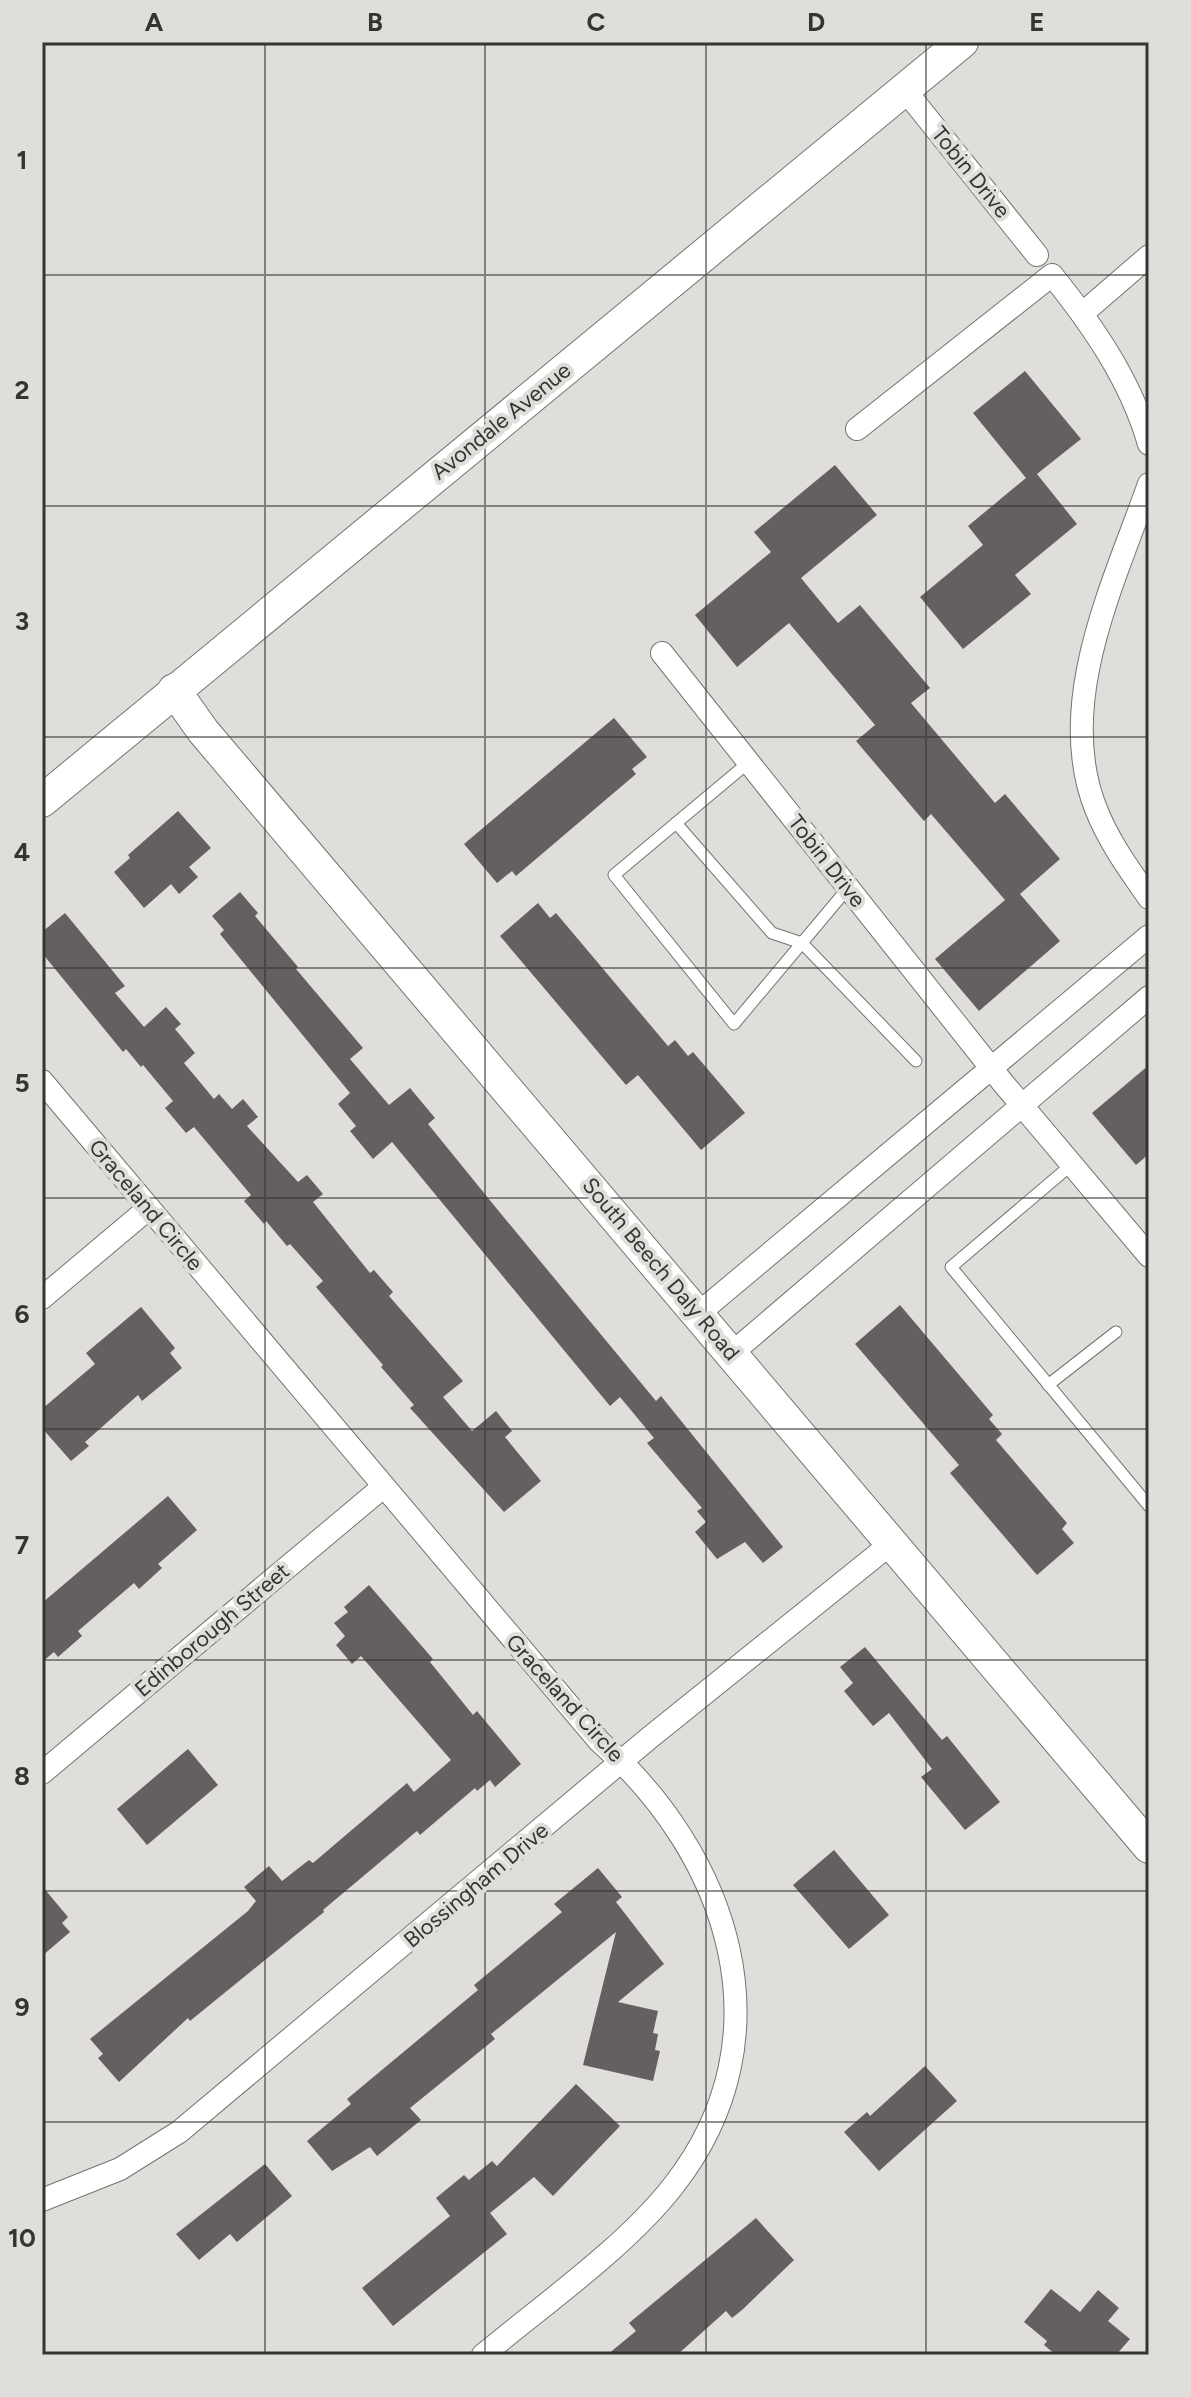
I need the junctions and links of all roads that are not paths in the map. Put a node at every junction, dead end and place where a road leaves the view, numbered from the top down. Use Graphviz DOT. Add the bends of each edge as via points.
graph roads {
  1 [pos="962,42"];
  2 [pos="904,89"];
  3 [pos="1037,255"];
  4 [pos="1149,256"];
  5 [pos="1083,313"];
  6 [pos="857,429"];
  7 [pos="1149,444"];
  8 [pos="1149,484"];
  9 [pos="662,653"];
  10 [pos="174,690"];
  11 [pos="749,762"];
  12 [pos="42,801"];
  13 [pos="676,823"];
  14 [pos="848,888"];
  15 [pos="1149,898"];
  16 [pos="1149,936"];
  17 [pos="802,943"];
  18 [pos="1149,997"];
  19 [pos="916,1061"];
  20 [pos="991,1068"];
  21 [pos="42,1081"];
  22 [pos="1021,1105"];
  23 [pos="1070,1166"];
  24 [pos="149,1208"];
  25 [pos="1149,1256"];
  26 [pos="42,1298"];
  27 [pos="699,1313"];
  28 [pos="1116,1332"];
  29 [pos="732,1353"];
  30 [pos="1048,1385"];
  31 [pos="383,1487"];
  32 [pos="1149,1506"];
  33 [pos="893,1542"];
  34 [pos="623,1762"];
  35 [pos="42,1773"];
  36 [pos="1149,1847"];
  37 [pos="42,2200"];
  38 [pos="483,2355"];
  1 -- 2 [label="street, Avondale Avenue"];
  2 -- 3 [label="street, Tobin Drive"];
  2 -- 10 [label="street, Avondale Avenue"];
  4 -- 5 [label="street"];
  5 -- 6 [label="street" via="1052,275"];
  5 -- 7 [label="street" via="1138,405"];
  8 -- 15 [label="street" via="1088,671 1082,717 1083,758 1095,806 1113,846"];
  9 -- 11 [label="street, Tobin Drive"];
  10 -- 12 [label="street, Avondale Avenue"];
  10 -- 27 [label="street, South Beech Daly Road" via="213,743"];
  11 -- 13 [label="lane"];
  11 -- 14 [label="street, Tobin Drive"];
  13 -- 17 [label="lane" via="772,933"];
  13 -- 17 [label="lane" via="614,875 734,1024"];
  14 -- 17 [label="lane"];
  14 -- 20 [label="street, Tobin Drive"];
  16 -- 20 [label="street"];
  17 -- 19 [label="lane"];
  18 -- 22 [label="street"];
  20 -- 22 [label="street, Tobin Drive"];
  20 -- 27 [label="street"];
  21 -- 24 [label="street, Graceland Circle"];
  22 -- 23 [label="street, Tobin Drive"];
  22 -- 29 [label="street"];
  23 -- 25 [label="street, Tobin Drive"];
  23 -- 30 [label="lane" via="951,1267"];
  24 -- 26 [label="street"];
  24 -- 31 [label="street, Graceland Circle"];
  27 -- 29 [label="street, South Beech Daly Road"];
  28 -- 30 [label="lane"];
  29 -- 33 [label="street, South Beech Daly Road"];
  30 -- 32 [label="lane"];
  31 -- 34 [label="street, Graceland Circle" via="599,1741"];
  31 -- 35 [label="street, Edinborough Street"];
  33 -- 34 [label="street, Blossingham Drive"];
  33 -- 36 [label="street, South Beech Daly Road"];
  34 -- 37 [label="street, Blossingham Drive" via="179,2132 120,2169"];
  34 -- 38 [label="street, Graceland Circle" via="677,1827 703,1870 724,1925 735,1988 727,2075 702,2140 675,2185 642,2221"];
}
